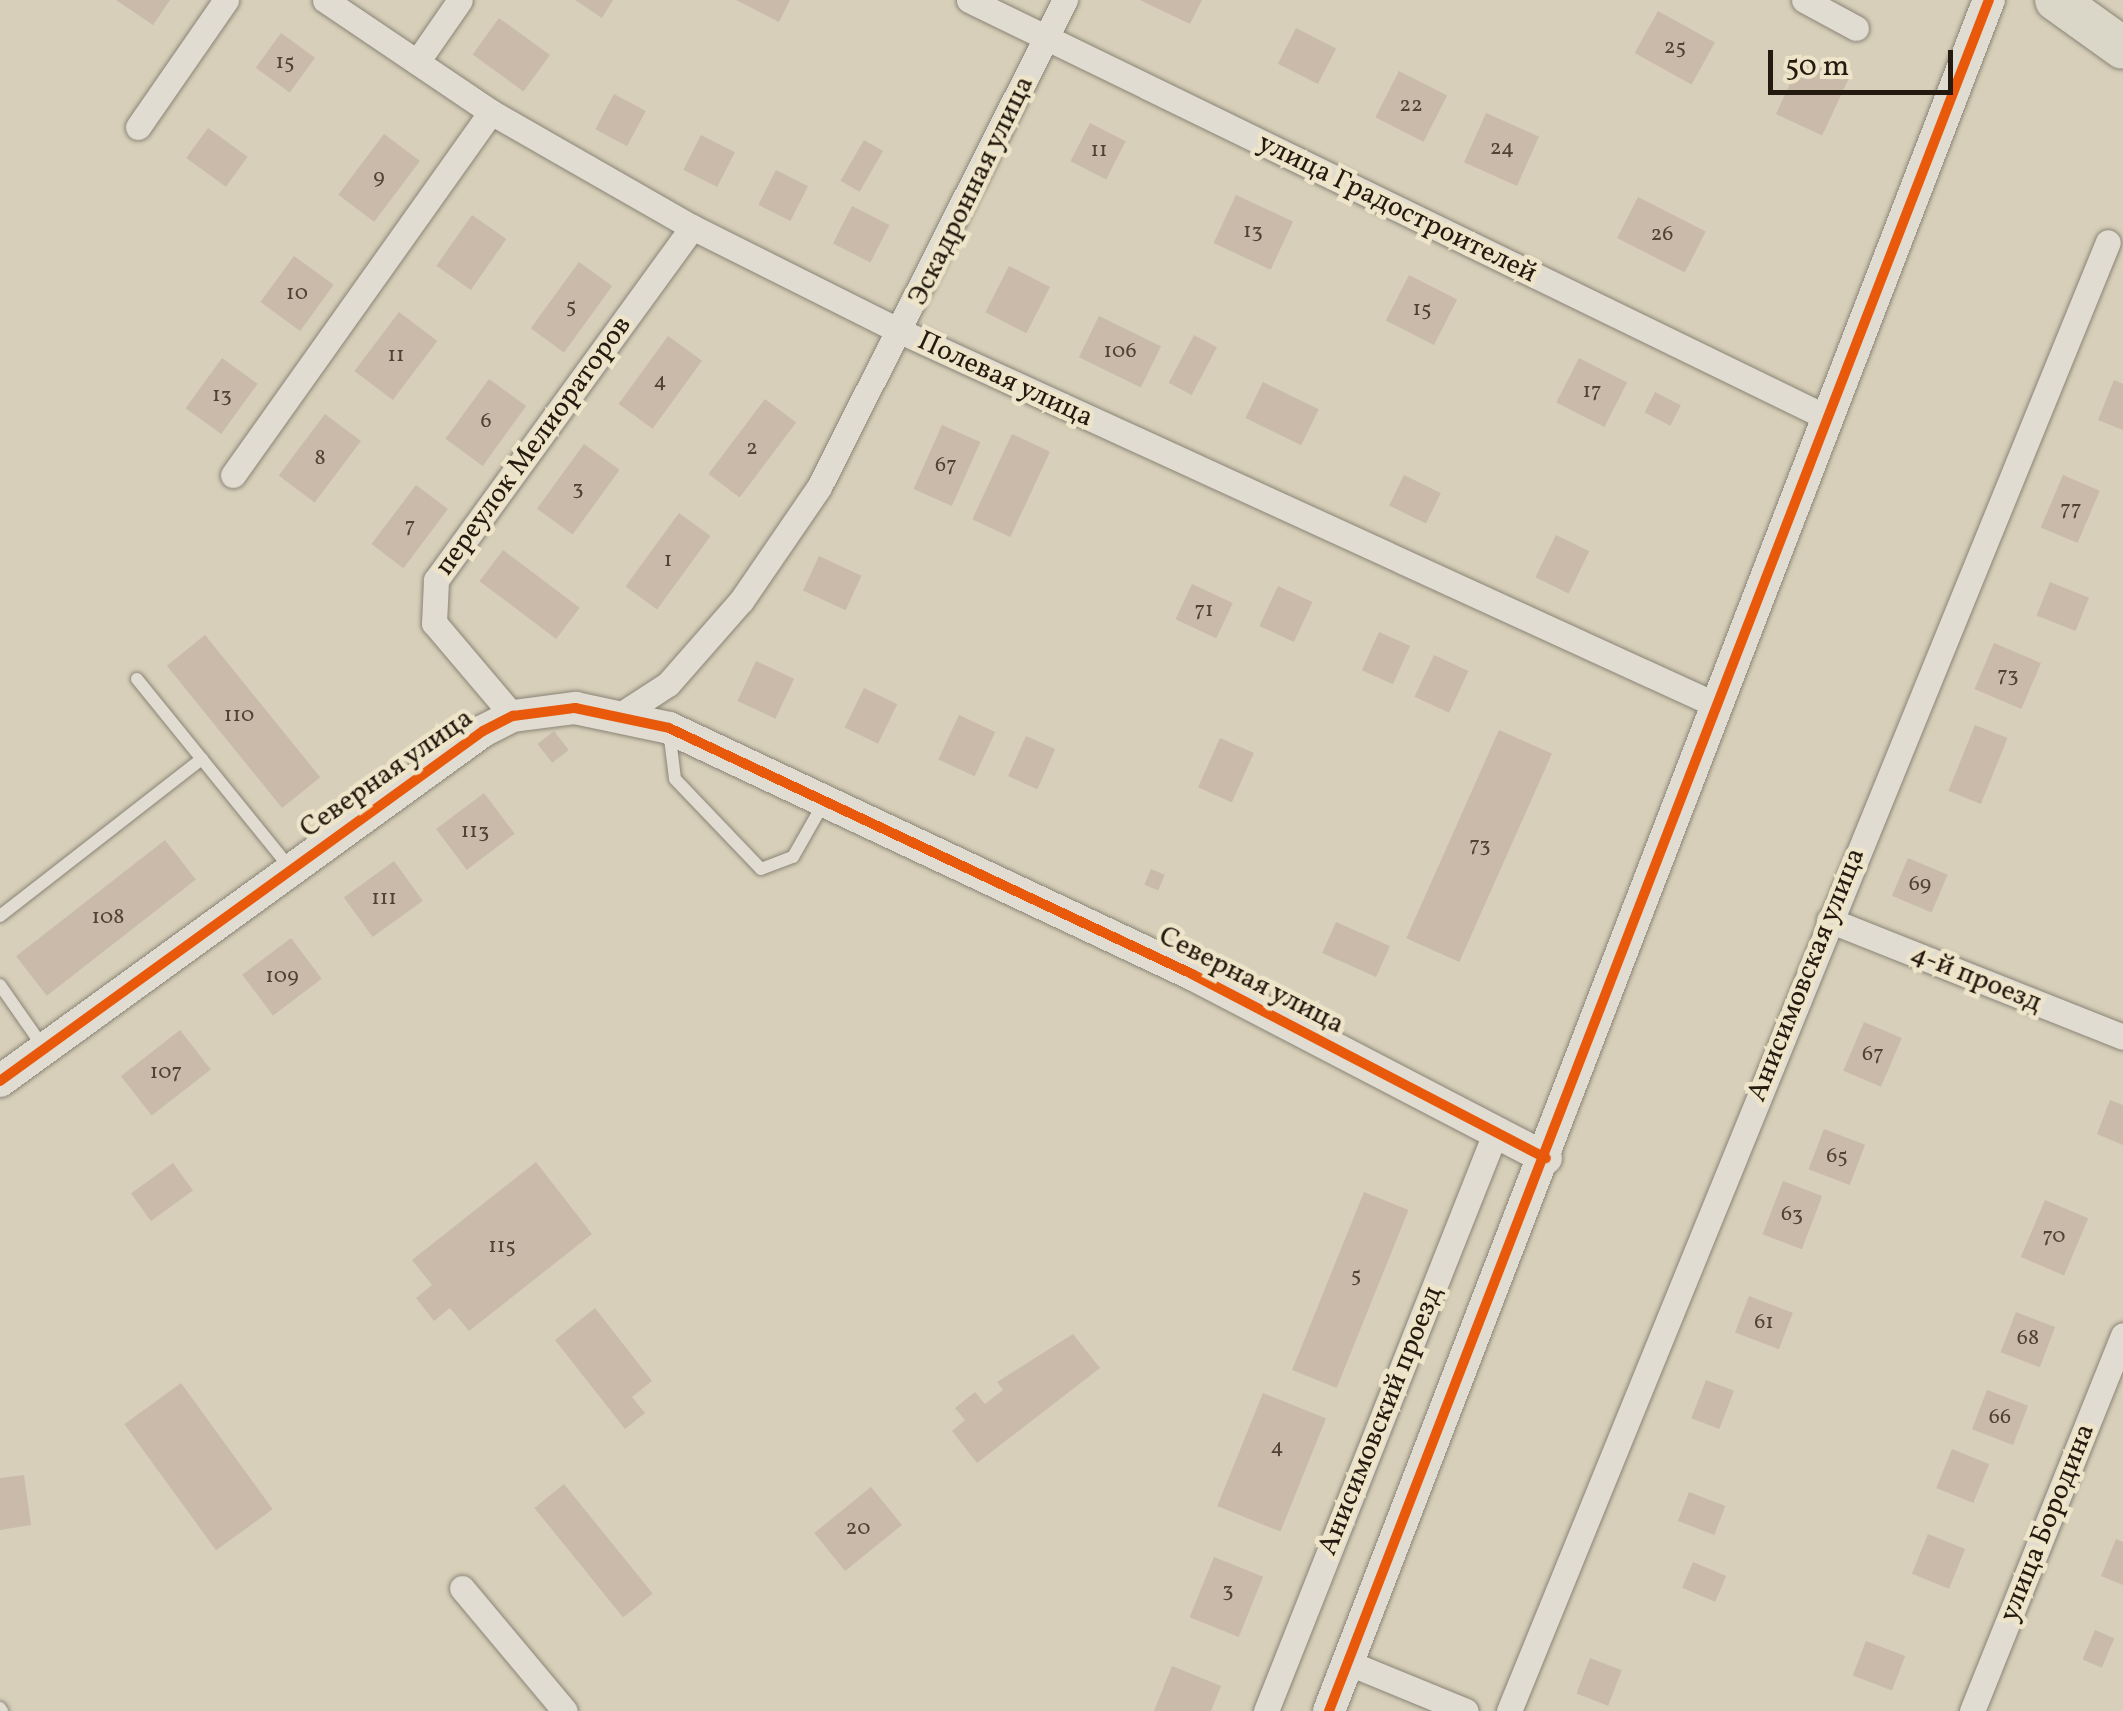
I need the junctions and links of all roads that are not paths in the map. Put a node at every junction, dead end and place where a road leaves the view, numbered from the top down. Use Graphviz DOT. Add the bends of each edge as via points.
graph roads {
  1 [pos="226,0"];
  2 [pos="325,0"];
  3 [pos="460,0"];
  4 [pos="969,0"];
  5 [pos="1066,0"];
  6 [pos="1804,0"];
  7 [pos="1989,0"];
  8 [pos="2056,0"];
  9 [pos="1856,28"];
  10 [pos="1047,38"];
  11 [pos="2123,48"];
  12 [pos="416,62"];
  13 [pos="492,112"];
  14 [pos="138,127"];
  15 [pos="692,227"];
  16 [pos="2108,242"];
  17 [pos="902,332"];
  18 [pos="1826,417"];
  19 [pos="233,475"];
  20 [pos="136,678"];
  21 [pos="1714,704"];
  22 [pos="626,712"];
  23 [pos="513,716"];
  24 [pos="669,728"];
  25 [pos="202,759"];
  26 [pos="822,806"];
  27 [pos="292,870"];
  28 [pos="0,916"];
  29 [pos="1828,920"];
  30 [pos="0,985"];
  31 [pos="2123,1037"];
  32 [pos="45,1048"];
  33 [pos="0,1081"];
  34 [pos="1496,1131"];
  35 [pos="1546,1158"];
  36 [pos="2123,1334"];
  37 [pos="462,1588"];
  38 [pos="1349,1663"];
  39 [pos="565,1711"];
  40 [pos="1266,1711"];
  41 [pos="1329,1711"];
  42 [pos="1466,1711"];
  43 [pos="1510,1711"];
  44 [pos="1972,1711"];
  1 -- 14 [label="street"];
  2 -- 12 [label="street, Полевая улица"];
  3 -- 12 [label="street"];
  4 -- 10 [label="street, улица Градостроителей"];
  5 -- 10 [label="street, Эскадронная улица"];
  6 -- 9 [label="street"];
  7 -- 18 [label="street"];
  8 -- 11 [label="main road"];
  10 -- 17 [label="street, Эскадронная улица"];
  10 -- 18 [label="street, улица Градостроителей"];
  12 -- 13 [label="street, Полевая улица"];
  13 -- 15 [label="street, Полевая улица"];
  13 -- 19 [label="street"];
  15 -- 17 [label="street, Полевая улица"];
  15 -- 23 [label="street, переулок Мелиораторов" via="436,580 434,623"];
  16 -- 29 [label="street, Анисимовская улица"];
  17 -- 21 [label="street, Полевая улица"];
  17 -- 22 [label="street, Эскадронная улица" via="819,487 740,602 668,684"];
  18 -- 21 [label="street"];
  20 -- 25 [label="lane"];
  21 -- 35 [label="street"];
  22 -- 23 [label="street, Северная улица"];
  22 -- 24 [label="street, Северная улица"];
  23 -- 27 [label="street, Северная улица"];
  24 -- 26 [label="street, Северная улица"];
  24 -- 26 [label="lane" via="675,778 761,869 793,857"];
  25 -- 27 [label="lane"];
  25 -- 28 [label="lane"];
  26 -- 34 [label="street, Северная улица" via="1192,974"];
  27 -- 32 [label="street, Северная улица"];
  29 -- 31 [label="street, 4-й проезд"];
  29 -- 43 [label="street, Анисимовская улица"];
  30 -- 32 [label="lane"];
  32 -- 33 [label="street, Северная улица"];
  34 -- 35 [label="street, Северная улица"];
  34 -- 40 [label="street, Анисимовский проезд"];
  35 -- 38 [label="street"];
  36 -- 44 [label="street, улица Бородина"];
  37 -- 39 [label="street"];
  38 -- 41 [label="street"];
  38 -- 42 [label="street"];
}
